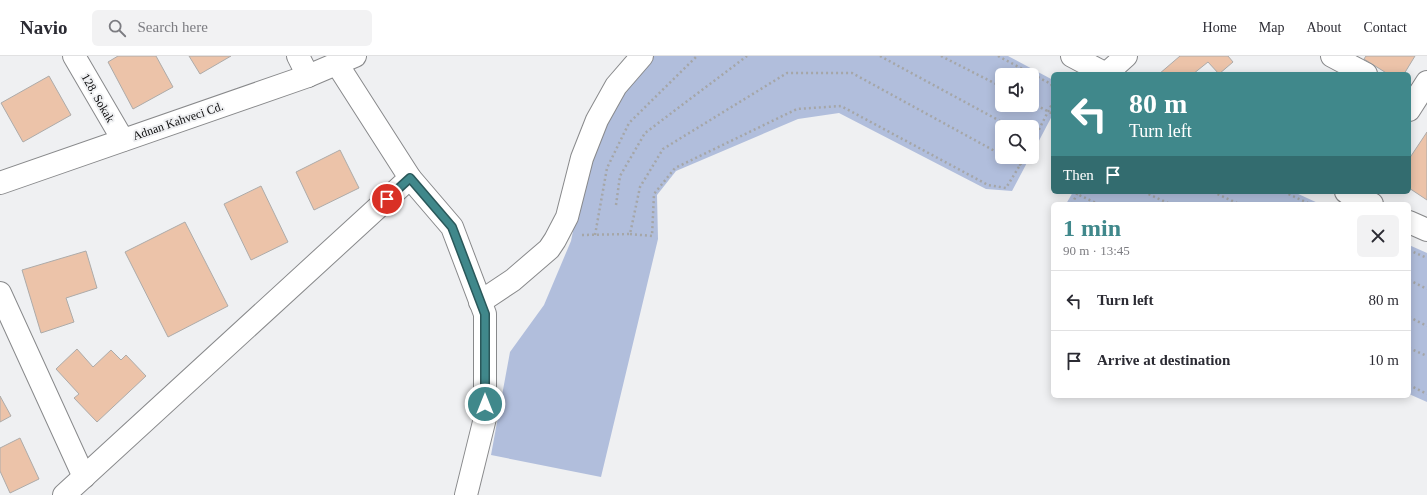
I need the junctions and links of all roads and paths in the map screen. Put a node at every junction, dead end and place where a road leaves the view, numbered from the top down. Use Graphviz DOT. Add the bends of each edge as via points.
graph roads {
  1 [pos="74,56"];
  2 [pos="298,56"];
  3 [pos="642,56"];
  4 [pos="697,56"];
  5 [pos="747,56"];
  6 [pos="880,56"];
  7 [pos="941,56"];
  8 [pos="998,56"];
  9 [pos="1072,56"];
  10 [pos="1126,56"];
  11 [pos="1332,56"];
  12 [pos="346,60"];
  13 [pos="1102,72"];
  14 [pos="1108,72"];
  15 [pos="1362,72"];
  16 [pos="308,76"];
  17 [pos="995,83"];
  18 [pos="1051,84"];
  19 [pos="1039,106"];
  20 [pos="1051,106"];
  21 [pos="1048,111"];
  22 [pos="1051,113"];
  23 [pos="998,120"];
  24 [pos="1039,128"];
  25 [pos="123,140"];
  26 [pos="995,151"];
  27 [pos="1021,165"];
  28 [pos="410,178"];
  29 [pos="0,183"];
  30 [pos="1079,194"];
  31 [pos="1148,194"];
  32 [pos="1217,194"];
  33 [pos="1288,194"];
  34 [pos="1094,202"];
  35 [pos="1166,202"];
  36 [pos="1235,202"];
  37 [pos="1306,202"];
  38 [pos="616,205"];
  39 [pos="1411,223"];
  40 [pos="1427,230"];
  41 [pos="630,234"];
  42 [pos="579,235"];
  43 [pos="595,235"];
  44 [pos="1411,251"];
  45 [pos="1427,258"];
  46 [pos="1411,281"];
  47 [pos="1427,289"];
  48 [pos="0,293"];
  49 [pos="480,302"];
  50 [pos="1411,318"];
  51 [pos="1427,326"];
  52 [pos="1411,349"];
  53 [pos="1427,356"];
  54 [pos="1411,386"];
  55 [pos="1427,394"];
  56 [pos="84,477"];
  57 [pos="64,495"];
  58 [pos="466,495"];
  1 -- 25 [label="street, 128. Sokak"];
  2 -- 16 [label="street"];
  3 -- 49 [label="street" via="616,86 597,120 582,158 567,217 555,240 549,249 513,280"];
  4 -- 43 [label="path" via="629,123 607,168"];
  5 -- 38 [label="path" via="645,133 620,176"];
  6 -- 23 [label="path"];
  7 -- 17 [label="path"];
  8 -- 18 [label="path"];
  9 -- 13 [label="street"];
  10 -- 14 [label="street"];
  11 -- 15 [label="street"];
  12 -- 16 [label="street, Adnan Kahveci Cd."];
  12 -- 28 [label="street"];
  16 -- 25 [label="street, Adnan Kahveci Cd."];
  19 -- 21 [label="path"];
  20 -- 21 [label="path"];
  21 -- 22 [label="path"];
  21 -- 24 [label="path"];
  25 -- 29 [label="street, Adnan Kahveci Cd."];
  26 -- 41 [label="path" via="852,73 787,73 663,149 640,187"];
  27 -- 41 [label="path" via="1006,188 988,185 841,106 797,109 675,168 654,194 652,236"];
  28 -- 49 [label="street" via="452,227"];
  28 -- 56 [label="street"];
  30 -- 34 [label="path"];
  31 -- 35 [label="path"];
  32 -- 36 [label="path"];
  33 -- 37 [label="path"];
  39 -- 40 [label="street"];
  41 -- 43 [label="path"];
  42 -- 43 [label="path"];
  44 -- 45 [label="path"];
  46 -- 47 [label="path"];
  48 -- 56 [label="street"];
  49 -- 58 [label="street" via="485,314 485,418"];
  50 -- 51 [label="path"];
  52 -- 53 [label="path"];
  54 -- 55 [label="path"];
  56 -- 57 [label="street"];
}
